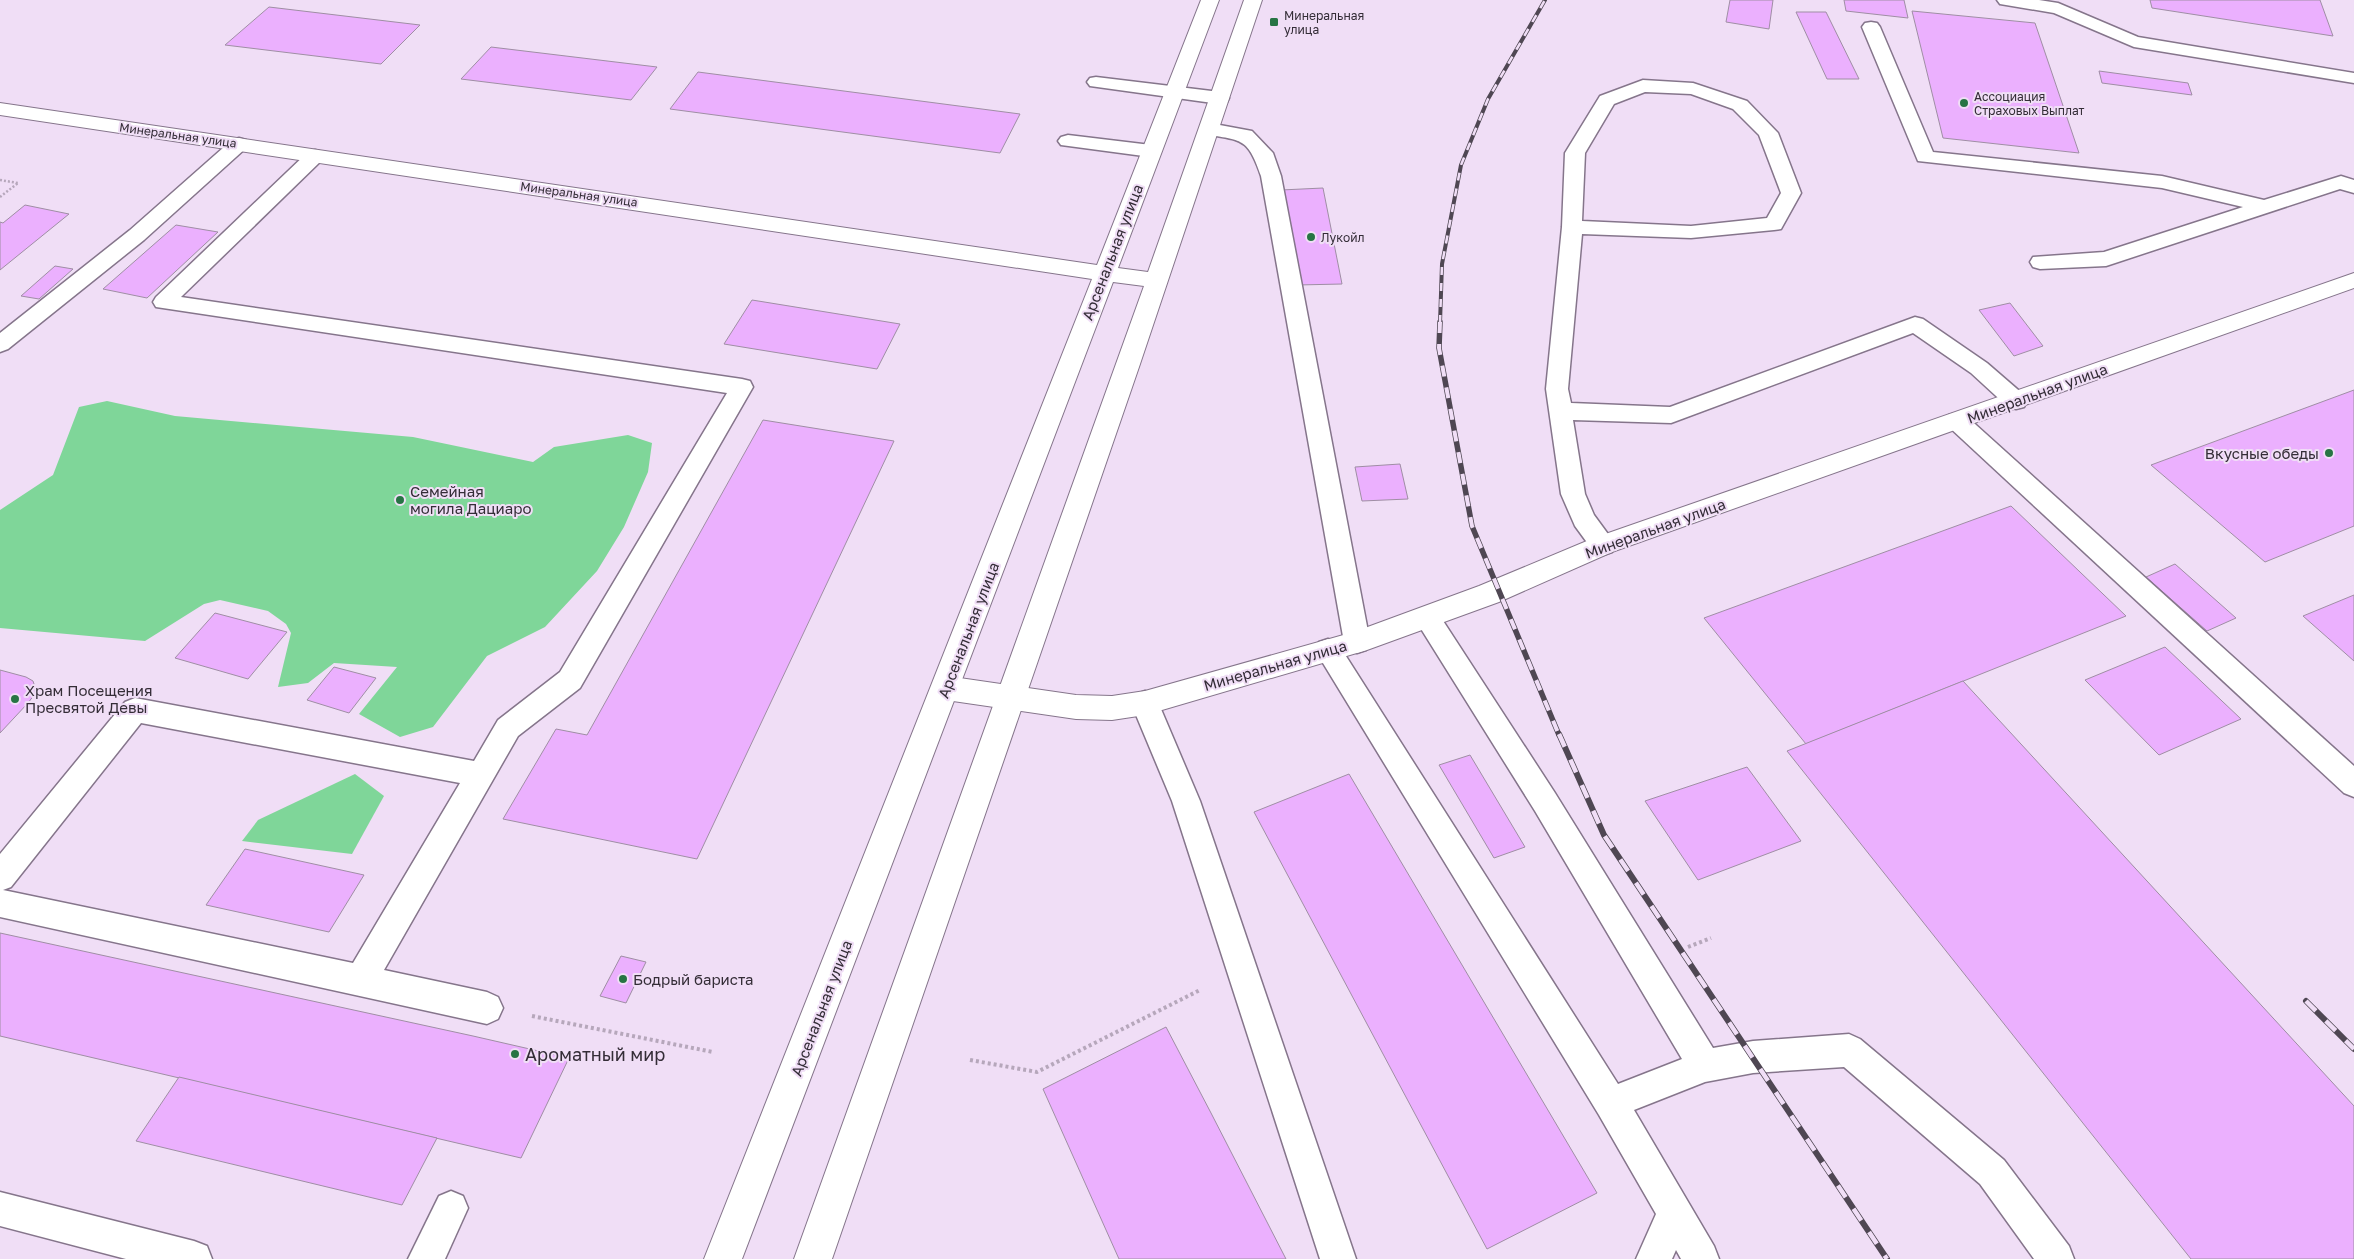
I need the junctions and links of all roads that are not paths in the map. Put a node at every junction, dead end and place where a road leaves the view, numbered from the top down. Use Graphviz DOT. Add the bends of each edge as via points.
graph roads {
  1 [pos="1210,0"];
  2 [pos="1253,0"];
  3 [pos="2006,0"];
  4 [pos="1870,26"];
  5 [pos="2354,78"];
  6 [pos="1096,82"];
  7 [pos="1174,92"];
  8 [pos="1220,98"];
  9 [pos="0,109"];
  10 [pos="1209,129"];
  11 [pos="1068,141"];
  12 [pos="239,144"];
  13 [pos="1151,151"];
  14 [pos="315,156"];
  15 [pos="2354,187"];
  16 [pos="2262,206"];
  17 [pos="1572,227"];
  18 [pos="2040,262"];
  19 [pos="1104,273"];
  20 [pos="2354,280"];
  21 [pos="1157,281"];
  22 [pos="0,344"];
  23 [pos="2016,401"];
  24 [pos="1561,411"];
  25 [pos="1957,421"];
  26 [pos="1603,545"];
  27 [pos="1427,617"];
  28 [pos="1357,642"];
  29 [pos="1328,650"];
  30 [pos="946,688"];
  31 [pos="1010,699"];
  32 [pos="1146,703"];
  33 [pos="481,775"];
  34 [pos="2354,784"];
  35 [pos="0,877"];
  36 [pos="0,903"];
  37 [pos="361,980"];
  38 [pos="488,1008"];
  39 [pos="1705,1066"];
  40 [pos="1611,1103"];
  41 [pos="452,1208"];
  42 [pos="0,1209"];
  43 [pos="1674,1214"];
  44 [pos="194,1259"];
  45 [pos="426,1259"];
  46 [pos="723,1259"];
  47 [pos="813,1259"];
  48 [pos="1338,1259"];
  49 [pos="1654,1259"];
  50 [pos="1701,1259"];
  51 [pos="2056,1259"];
  1 -- 7 [label="street, Арсенальная улица"];
  2 -- 8 [label="street"];
  3 -- 5 [label="lane" via="2058,8 2134,42"];
  4 -- 16 [label="lane" via="1925,156 2162,182"];
  6 -- 7 [label="lane"];
  7 -- 8 [label="lane"];
  7 -- 13 [label="street, Арсенальная улица"];
  8 -- 10 [label="street"];
  9 -- 12 [label="street, Минеральная улица"];
  10 -- 21 [label="street"];
  10 -- 28 [label="lane" via="1245,135 1263,153 1271,176"];
  11 -- 13 [label="lane"];
  12 -- 14 [label="street, Минеральная улица"];
  12 -- 22 [label="lane" via="137,235"];
  13 -- 19 [label="street, Арсенальная улица"];
  14 -- 19 [label="street, Минеральная улица"];
  14 -- 33 [label="lane" via="164,302 742,387 570,680 508,728"];
  15 -- 16 [label="lane" via="2341,182"];
  16 -- 18 [label="lane" via="2106,259"];
  17 -- 17 [label="lane" via="1691,232 1774,224 1792,193 1768,133 1740,105 1693,89 1643,86 1607,100 1575,153"];
  17 -- 24 [label="lane" via="1557,389"];
  19 -- 21 [label="street, Минеральная улица"];
  19 -- 30 [label="street, Арсенальная улица"];
  20 -- 23 [label="street, Минеральная улица"];
  21 -- 31 [label="street"];
  23 -- 24 [label="lane" via="1979,368 1915,324 1671,415"];
  23 -- 25 [label="street, Минеральная улица"];
  24 -- 26 [label="lane" via="1573,494 1584,519"];
  25 -- 26 [label="street, Минеральная улица"];
  25 -- 34 [label="lane"];
  26 -- 27 [label="street, Минеральная улица" via="1490,594"];
  27 -- 28 [label="street, Минеральная улица"];
  27 -- 39 [label="lane" via="1545,802"];
  28 -- 29 [label="street, Минеральная улица"];
  29 -- 32 [label="street, Минеральная улица"];
  29 -- 40 [label="lane"];
  30 -- 31 [label="street, Минеральная улица"];
  30 -- 46 [label="street, Арсенальная улица"];
  31 -- 32 [label="street, Минеральная улица" via="1076,707 1112,708"];
  31 -- 47 [label="street"];
  32 -- 48 [label="lane" via="1186,801"];
  33 -- 35 [label="lane" via="135,710"];
  33 -- 37 [label="lane"];
  36 -- 37 [label="lane"];
  37 -- 38 [label="lane"];
  39 -- 40 [label="lane"];
  39 -- 51 [label="lane" via="1753,1058 1850,1050 1992,1172"];
  40 -- 43 [label="lane"];
  41 -- 45 [label="lane"];
  42 -- 44 [label="lane"];
  43 -- 49 [label="lane"];
  43 -- 50 [label="lane"];
}
